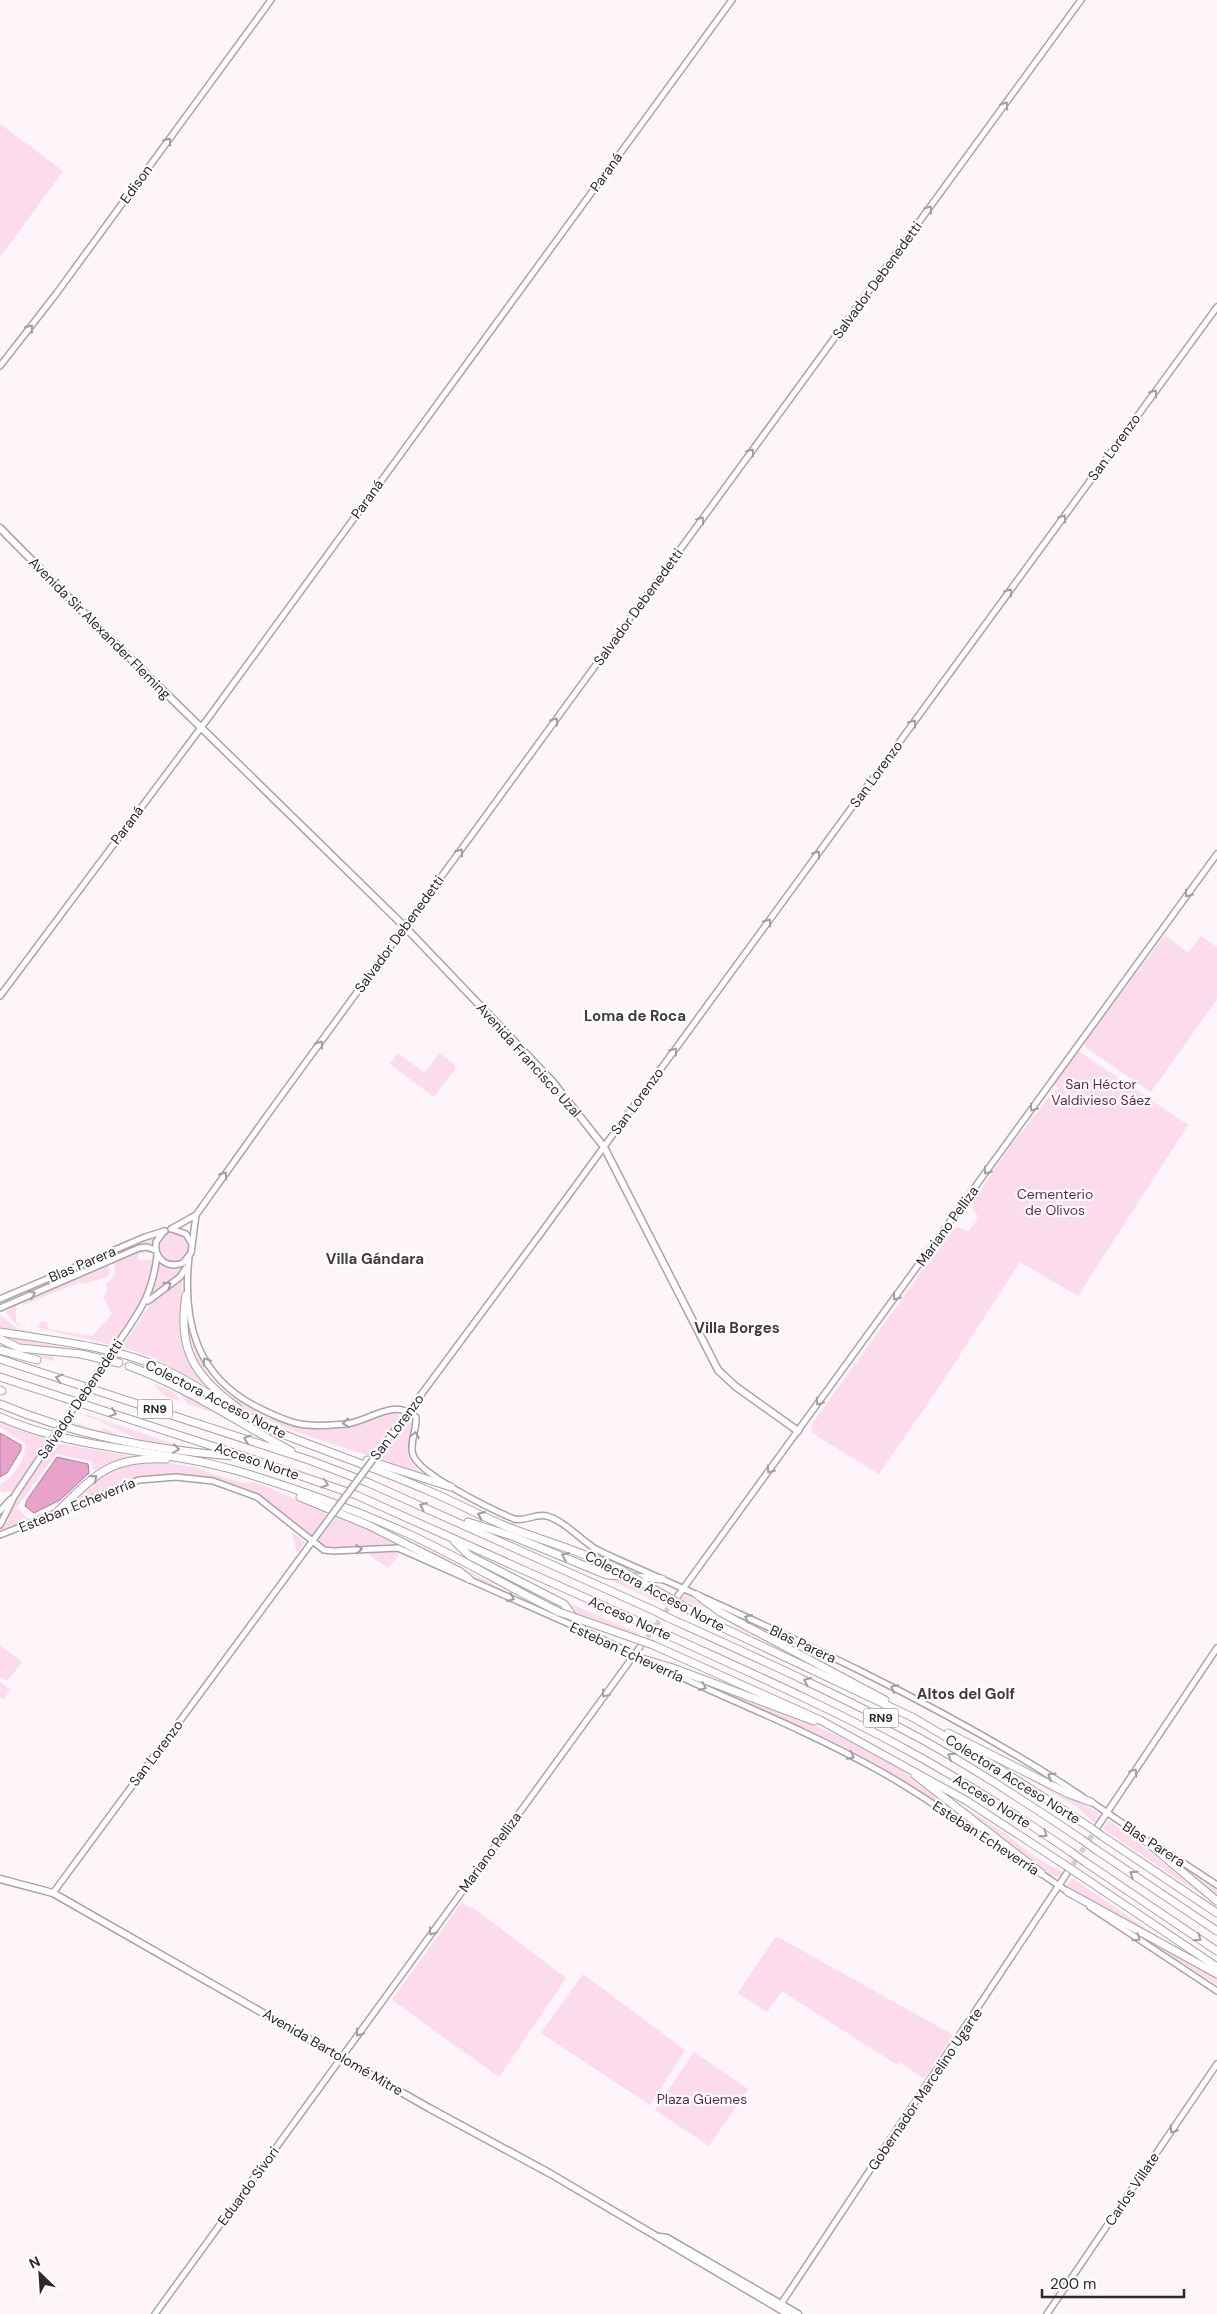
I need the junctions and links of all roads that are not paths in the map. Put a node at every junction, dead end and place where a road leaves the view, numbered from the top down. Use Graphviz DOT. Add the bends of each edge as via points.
graph roads {
  1 [pos="271,0"];
  2 [pos="732,0"];
  3 [pos="1081,0"];
  4 [pos="1217,307"];
  5 [pos="0,366"];
  6 [pos="0,528"];
  7 [pos="201,728"];
  8 [pos="1217,854"];
  9 [pos="405,927"];
  10 [pos="0,996"];
  11 [pos="604,1147"];
  12 [pos="196,1215"];
  13 [pos="168,1230"];
  14 [pos="192,1244"];
  15 [pos="156,1253"];
  16 [pos="189,1257"];
  17 [pos="188,1264"];
  18 [pos="186,1295"];
  19 [pos="0,1299"];
  20 [pos="146,1303"];
  21 [pos="0,1308"];
  22 [pos="0,1334"];
  23 [pos="0,1350"];
  24 [pos="0,1359"];
  25 [pos="37,1360"];
  26 [pos="120,1363"];
  27 [pos="129,1366"];
  28 [pos="0,1376"];
  29 [pos="0,1404"];
  30 [pos="409,1412"];
  31 [pos="0,1417"];
  32 [pos="257,1422"];
  33 [pos="798,1431"];
  34 [pos="328,1450"];
  35 [pos="246,1457"];
  36 [pos="188,1459"];
  37 [pos="310,1460"];
  38 [pos="264,1480"];
  39 [pos="451,1488"];
  40 [pos="15,1495"];
  41 [pos="0,1511"];
  42 [pos="58,1511"];
  43 [pos="440,1514"];
  44 [pos="0,1525"];
  45 [pos="0,1535"];
  46 [pos="450,1536"];
  47 [pos="313,1542"];
  48 [pos="469,1579"];
  49 [pos="662,1579"];
  50 [pos="683,1588"];
  51 [pos="697,1595"];
  52 [pos="677,1600"];
  53 [pos="583,1630"];
  54 [pos="640,1647"];
  55 [pos="1217,1648"];
  56 [pos="634,1655"];
  57 [pos="643,1659"];
  58 [pos="914,1718"];
  59 [pos="851,1736"];
  60 [pos="893,1759"];
  61 [pos="1091,1802"];
  62 [pos="1106,1812"];
  63 [pos="1095,1827"];
  64 [pos="1135,1832"];
  65 [pos="1041,1873"];
  66 [pos="1067,1873"];
  67 [pos="0,1879"];
  68 [pos="1217,1885"];
  69 [pos="1058,1886"];
  70 [pos="1068,1892"];
  71 [pos="53,1893"];
  72 [pos="1217,1901"];
  73 [pos="1217,1913"];
  74 [pos="1217,1931"];
  75 [pos="1217,1951"];
  76 [pos="1217,1967"];
  77 [pos="1217,1974"];
  78 [pos="1217,1991"];
  79 [pos="342,2058"];
  80 [pos="1217,2064"];
  81 [pos="778,2309"];
  82 [pos="154,2314"];
  83 [pos="788,2314"];
  84 [pos="798,2314"];
  85 [pos="1047,2314"];
  5 -- 1 [label="street, Edison, one-way"];
  2 -- 7 [label="street, Paraná"];
  9 -- 3 [label="street, Salvador Debenedetti, one-way"];
  11 -- 4 [label="street, San Lorenzo, one-way"];
  6 -- 7 [label="main road, Avenida Sir Alexander Fleming"];
  7 -- 9 [label="main road, Avenida Francisco Uzal"];
  7 -- 10 [label="street, Paraná"];
  8 -- 33 [label="street, Mariano Pelliza, one-way"];
  9 -- 11 [label="main road, Avenida Francisco Uzal" via="552,1081"];
  12 -- 9 [label="street, Salvador Debenedetti, one-way"];
  11 -- 30 [label="street, San Lorenzo"];
  11 -- 33 [label="main road, Avenida Francisco Uzal" via="718,1370"];
  12 -- 13 [label="street, Salvador Debenedetti"];
  12 -- 14 [label="street, Salvador Debenedetti"];
  13 -- 14 [label="street" via="182,1230"];
  13 -- 15 [label="street" via="157,1239"];
  13 -- 19 [label="street, Blas Parera"];
  14 -- 16 [label="street"];
  15 -- 16 [label="street" via="162,1262 170,1265 179,1264"];
  15 -- 20 [label="street, Salvador Debenedetti" via="154,1278"];
  21 -- 15 [label="street, Blas Parera, one-way" via="140,1248 146,1247"];
  16 -- 17 [label="street"];
  17 -- 18 [label="street"];
  20 -- 17 [label="street, Salvador Debenedetti, one-way" via="180,1277"];
  30 -- 18 [label="street, one-way" via="392,1409 350,1423 306,1424 284,1419 245,1401 220,1382 200,1353"];
  18 -- 32 [label="highway" via="185,1334 194,1366 216,1391"];
  20 -- 40 [label="street, Salvador Debenedetti, bridge"];
  22 -- 26 [label="highway" via="19,1348 81,1354"];
  22 -- 32 [label="highway, Colectora Acceso Norte" via="93,1348 148,1363 188,1381"];
  23 -- 25 [label="highway"];
  37 -- 24 [label="highway, Acceso Norte / RN9, one-way"];
  27 -- 37 [label="highway" via="184,1390 240,1424"];
  28 -- 35 [label="highway, Acceso Norte / RN9, one-way"];
  29 -- 35 [label="highway, one-way" via="106,1439"];
  39 -- 30 [label="street, Blas Parera, one-way" via="414,1457 417,1426 416,1417"];
  30 -- 47 [label="street, San Lorenzo, bridge"];
  31 -- 36 [label="highway" via="67,1440"];
  32 -- 34 [label="highway, Colectora Acceso Norte"];
  33 -- 50 [label="street, Mariano Pelliza, one-way"];
  34 -- 39 [label="highway" via="348,1453"];
  52 -- 34 [label="highway, Colectora Acceso Norte, one-way, bridge" via="575,1550 503,1525 431,1491"];
  35 -- 46 [label="highway, Acceso Norte / RN9, one-way" via="356,1495"];
  36 -- 38 [label="highway"];
  42 -- 36 [label="highway, one-way" via="93,1478 111,1466 143,1458"];
  43 -- 37 [label="highway, Acceso Norte / RN9, one-way"];
  38 -- 48 [label="highway" via="368,1525"];
  38 -- 59 [label="highway, bridge" via="413,1536 559,1612 653,1646 750,1687"];
  39 -- 49 [label="street, Blas Parera" via="514,1519 542,1516 554,1519 598,1550"];
  40 -- 41 [label="street, Salvador Debenedetti"];
  40 -- 44 [label="street, Salvador Debenedetti"];
  42 -- 45 [label="street, Esteban Echeverría"];
  42 -- 47 [label="street, Esteban Echeverría" via="144,1478 204,1479 261,1499"];
  49 -- 43 [label="highway, one-way" via="607,1575 512,1536"];
  74 -- 43 [label="highway, Acceso Norte / RN9, one-way, bridge" via="1018,1797 923,1740 824,1689"];
  46 -- 53 [label="highway" via="470,1556 564,1604"];
  46 -- 75 [label="highway, Acceso Norte / RN9, one-way, bridge" via="794,1693 907,1750 986,1796"];
  47 -- 48 [label="street, Esteban Echeverría, one-way" via="324,1550 333,1551 398,1548"];
  47 -- 71 [label="street, San Lorenzo"];
  48 -- 53 [label="street, Esteban Echeverría, one-way"];
  49 -- 50 [label="street, Blas Parera"];
  50 -- 51 [label="street, Blas Parera"];
  50 -- 52 [label="street, Mariano Pelliza"];
  51 -- 58 [label="highway" via="720,1612 874,1693"];
  61 -- 51 [label="street, Blas Parera, one-way" via="1004,1746 898,1689"];
  52 -- 58 [label="highway, Colectora Acceso Norte" via="715,1624"];
  53 -- 56 [label="street, Esteban Echeverría"];
  54 -- 56 [label="street, Mariano Pelliza"];
  62 -- 55 [label="street, one-way"];
  56 -- 57 [label="street, Esteban Echeverría"];
  56 -- 79 [label="street, Mariano Pelliza, one-way"];
  57 -- 59 [label="highway"];
  57 -- 65 [label="street, Esteban Echeverría, one-way" via="880,1771"];
  58 -- 61 [label="highway"];
  58 -- 63 [label="highway, Colectora Acceso Norte"];
  59 -- 60 [label="highway"];
  60 -- 65 [label="highway"];
  60 -- 76 [label="highway, bridge" via="967,1801"];
  61 -- 62 [label="street, Blas Parera"];
  62 -- 63 [label="street"];
  62 -- 64 [label="street, Blas Parera"];
  63 -- 73 [label="highway, Colectora Acceso Norte, bridge" via="1102,1836"];
  64 -- 68 [label="street, Blas Parera"];
  64 -- 72 [label="highway"];
  65 -- 69 [label="street, Esteban Echeverría"];
  66 -- 69 [label="street, Gobernador Marcelino Ugarte"];
  67 -- 71 [label="main road, Avenida Bartolomé Mitre"];
  69 -- 70 [label="street, Esteban Echeverría"];
  69 -- 81 [label="street, Gobernador Marcelino Ugarte"];
  70 -- 77 [label="highway"];
  70 -- 78 [label="street, Esteban Echeverría, one-way"];
  71 -- 79 [label="main road, Avenida Bartolomé Mitre"];
  79 -- 81 [label="main road, Avenida Bartolomé Mitre" via="660,2237"];
  79 -- 82 [label="street, Eduardo Sívori"];
  80 -- 85 [label="street, Carlos Villate, one-way"];
  81 -- 83 [label="main road, Avenida Bartolomé Mitre"];
  81 -- 84 [label="main road, Avenida Bartolomé Mitre"];
}
